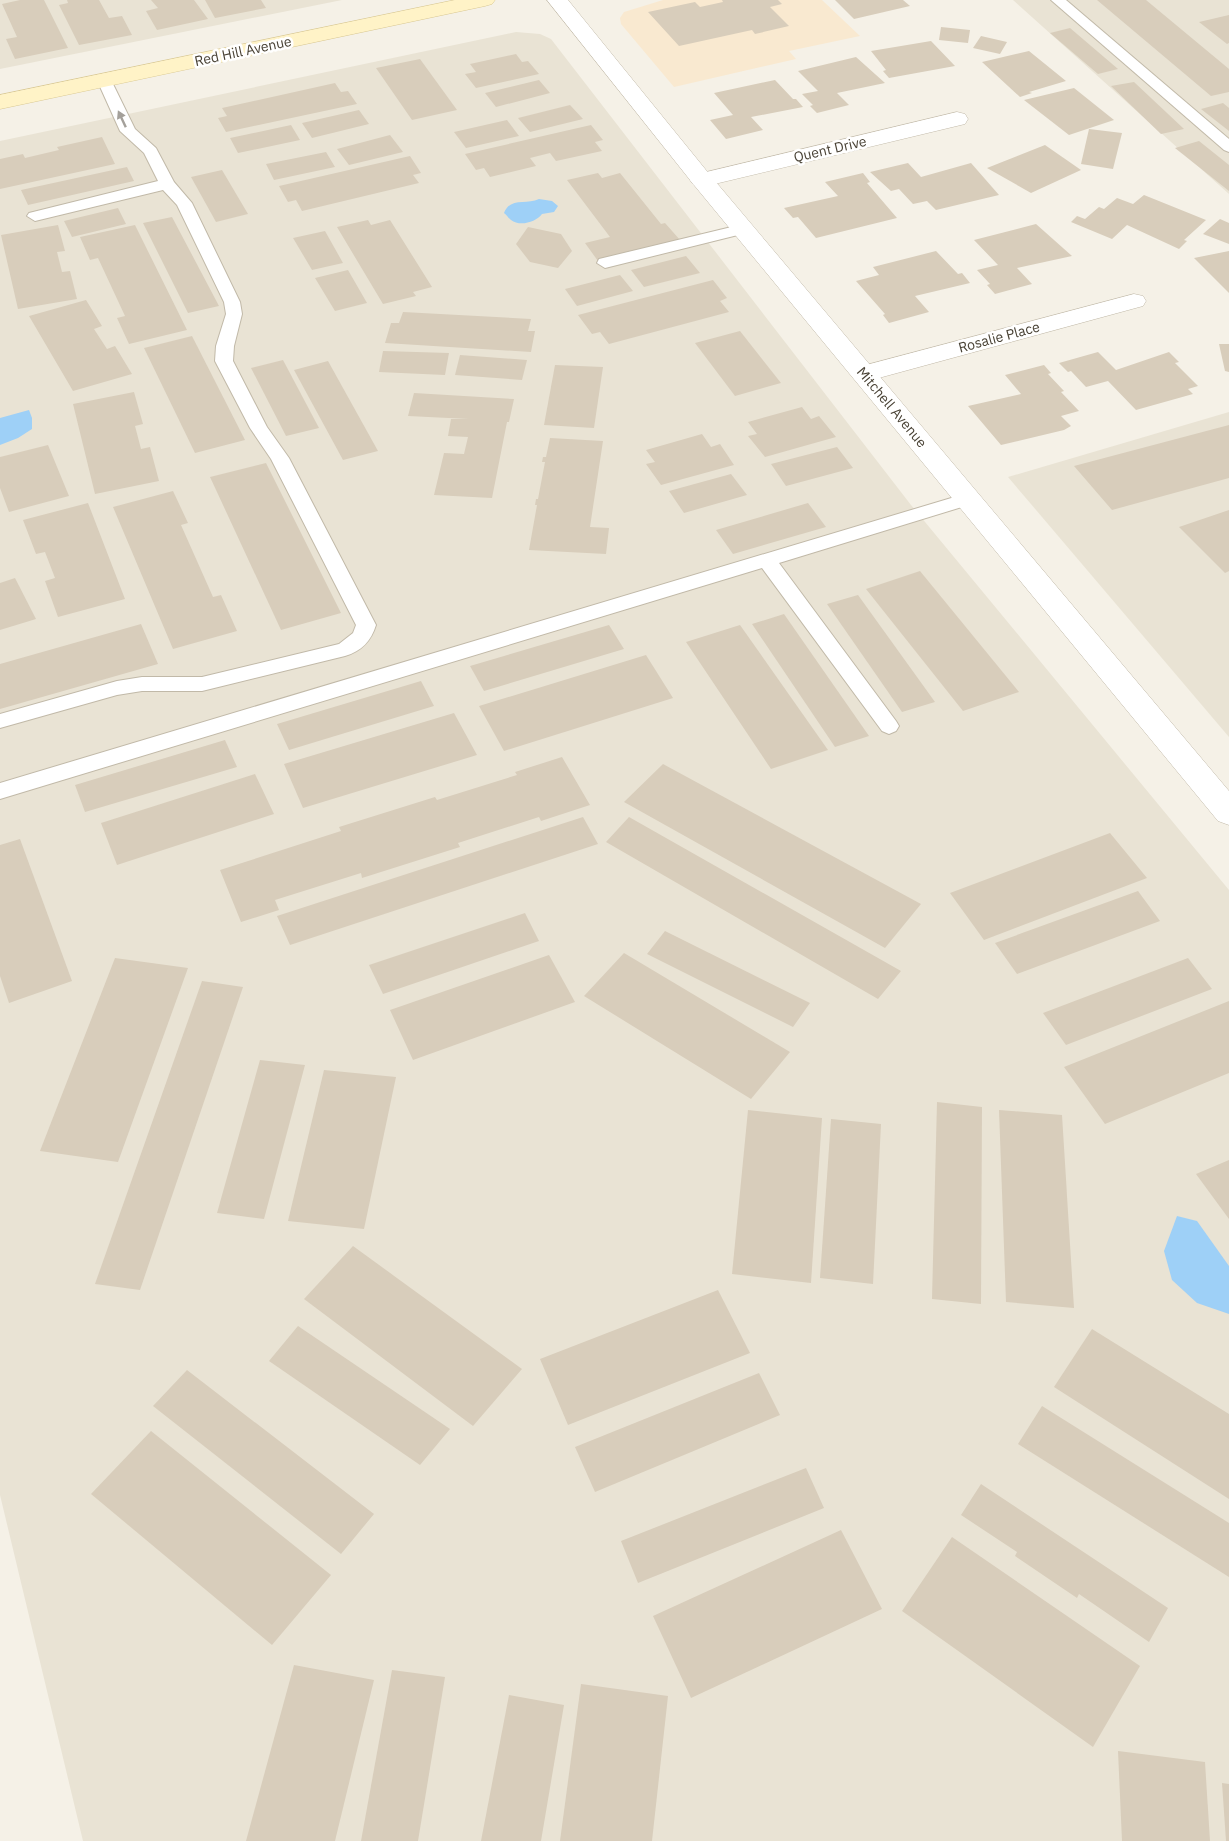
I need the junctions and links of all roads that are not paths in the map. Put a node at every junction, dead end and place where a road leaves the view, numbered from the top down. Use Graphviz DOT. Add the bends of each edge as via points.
graph roads {
  1 [pos="485,0"];
  2 [pos="557,0"];
  3 [pos="1058,0"];
  4 [pos="104,80"];
  5 [pos="0,102"];
  6 [pos="957,119"];
  7 [pos="1229,147"];
  8 [pos="702,180"];
  9 [pos="167,184"];
  10 [pos="35,216"];
  11 [pos="744,229"];
  12 [pos="605,263"];
  13 [pos="1134,301"];
  14 [pos="864,374"];
  15 [pos="968,499"];
  16 [pos="767,560"];
  17 [pos="0,721"];
  18 [pos="888,726"];
  19 [pos="0,791"];
  20 [pos="1229,813"];
  1 -- 4 [label="main road, Red Hill Avenue"];
  2 -- 8 [label="street, Mitchell Avenue"];
  3 -- 7 [label="lane"];
  4 -- 5 [label="main road, Red Hill Avenue"];
  9 -- 4 [label="lane, one-way" via="151,151 128,131"];
  6 -- 8 [label="street, Quent Drive"];
  8 -- 11 [label="street, Mitchell Avenue"];
  9 -- 10 [label="lane"];
  9 -- 17 [label="lane" via="184,203 232,302 234,314 224,361 259,428 280,458 366,625 362,637 345,649 202,684 117,688"];
  11 -- 12 [label="lane"];
  11 -- 14 [label="street, Mitchell Avenue"];
  13 -- 14 [label="street, Rosalie Place"];
  14 -- 15 [label="street, Mitchell Avenue"];
  15 -- 16 [label="lane"];
  15 -- 20 [label="street, Mitchell Avenue"];
  16 -- 18 [label="lane"];
  16 -- 19 [label="lane"];
}
